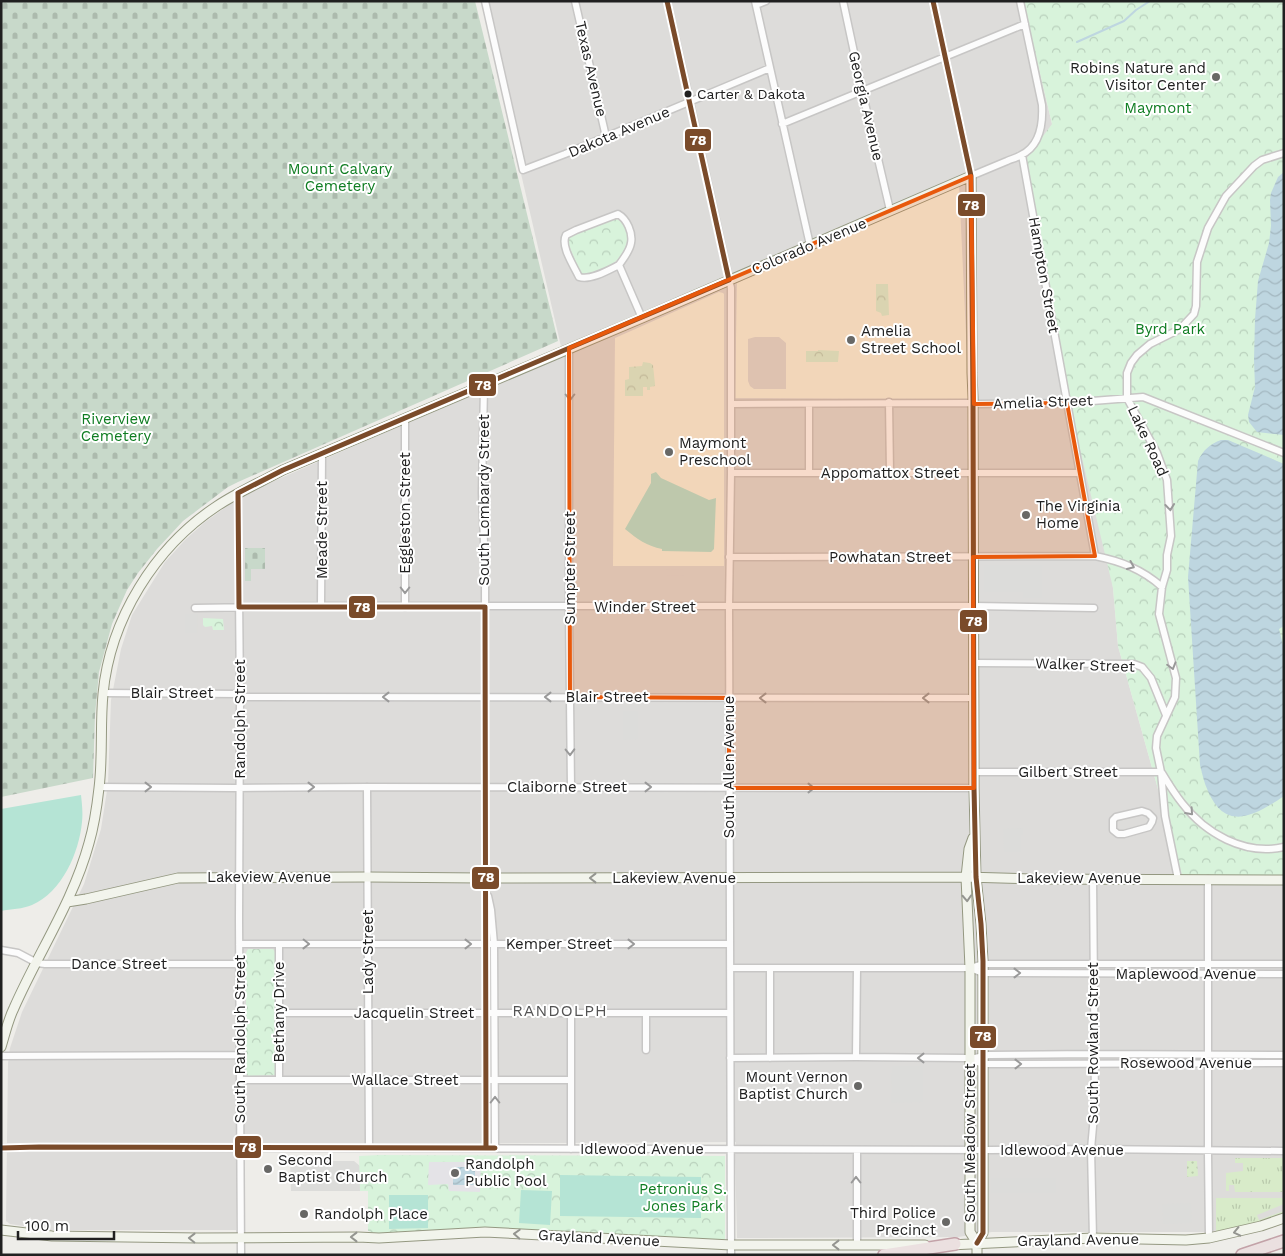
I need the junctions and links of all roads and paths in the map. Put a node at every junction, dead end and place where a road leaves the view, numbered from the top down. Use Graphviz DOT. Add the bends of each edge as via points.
graph roads {
  1 [pos="485,1"];
  2 [pos="575,1"];
  3 [pos="667,1"];
  4 [pos="766,1"];
  5 [pos="843,1"];
  6 [pos="933,1"];
  7 [pos="1020,1"];
  8 [pos="756,3"];
  9 [pos="1025,24"];
  10 [pos="945,57"];
  11 [pos="770,68"];
  12 [pos="862,91"];
  13 [pos="690,102"];
  14 [pos="782,124"];
  15 [pos="606,137"];
  16 [pos="1284,153"];
  17 [pos="1022,155"];
  18 [pos="971,176"];
  19 [pos="890,210"];
  20 [pos="810,245"];
  21 [pos="619,265"];
  22 [pos="729,280"];
  23 [pos="642,318"];
  24 [pos="570,348"];
  25 [pos="484,385"];
  26 [pos="1127,398"];
  27 [pos="889,402"];
  28 [pos="973,403"];
  29 [pos="1067,403"];
  30 [pos="731,404"];
  31 [pos="808,404"];
  32 [pos="405,419"];
  33 [pos="322,454"];
  34 [pos="1284,454"];
  35 [pos="731,473"];
  36 [pos="808,473"];
  37 [pos="890,473"];
  38 [pos="973,473"];
  39 [pos="1080,473"];
  40 [pos="238,493"];
  41 [pos="1094,556"];
  42 [pos="729,557"];
  43 [pos="973,557"];
  44 [pos="1162,587"];
  45 [pos="321,606"];
  46 [pos="729,606"];
  47 [pos="974,606"];
  48 [pos="239,607"];
  49 [pos="405,607"];
  50 [pos="485,607"];
  51 [pos="570,607"];
  52 [pos="196,608"];
  53 [pos="1094,608"];
  54 [pos="974,663"];
  55 [pos="103,693"];
  56 [pos="240,696"];
  57 [pos="485,698"];
  58 [pos="570,698"];
  59 [pos="729,698"];
  60 [pos="974,698"];
  61 [pos="1166,715"];
  62 [pos="974,772"];
  63 [pos="1161,772"];
  64 [pos="100,787"];
  65 [pos="367,787"];
  66 [pos="571,787"];
  67 [pos="240,788"];
  68 [pos="484,788"];
  69 [pos="729,788"];
  70 [pos="974,788"];
  71 [pos="1165,816"];
  72 [pos="1153,818"];
  73 [pos="975,833"];
  74 [pos="1284,847"];
  75 [pos="240,877"];
  76 [pos="368,877"];
  77 [pos="729,877"];
  78 [pos="966,877"];
  79 [pos="976,877"];
  80 [pos="1093,878"];
  81 [pos="1178,879"];
  82 [pos="1208,879"];
  83 [pos="1284,880"];
  84 [pos="486,882"];
  85 [pos="67,902"];
  86 [pos="239,944"];
  87 [pos="279,944"];
  88 [pos="368,944"];
  89 [pos="485,944"];
  90 [pos="494,944"];
  91 [pos="730,944"];
  92 [pos="1,950"];
  93 [pos="37,963"];
  94 [pos="240,964"];
  95 [pos="1094,964"];
  96 [pos="1208,964"];
  97 [pos="1284,964"];
  98 [pos="730,968"];
  99 [pos="770,968"];
  100 [pos="857,968"];
  101 [pos="970,968"];
  102 [pos="983,969"];
  103 [pos="1094,974"];
  104 [pos="1208,974"];
  105 [pos="1284,974"];
  106 [pos="368,1013"];
  107 [pos="485,1013"];
  108 [pos="494,1013"];
  109 [pos="730,1013"];
  110 [pos="279,1014"];
  111 [pos="571,1014"];
  112 [pos="646,1014"];
  113 [pos="1,1048"];
  114 [pos="646,1050"];
  115 [pos="1094,1054"];
  116 [pos="240,1055"];
  117 [pos="1208,1055"];
  118 [pos="1284,1055"];
  119 [pos="1,1056"];
  120 [pos="856,1057"];
  121 [pos="730,1058"];
  122 [pos="770,1058"];
  123 [pos="970,1059"];
  124 [pos="983,1060"];
  125 [pos="1095,1063"];
  126 [pos="1284,1063"];
  127 [pos="1208,1064"];
  128 [pos="240,1080"];
  129 [pos="279,1080"];
  130 [pos="369,1080"];
  131 [pos="571,1080"];
  132 [pos="485,1081"];
  133 [pos="495,1081"];
  134 [pos="1,1148"];
  135 [pos="241,1148"];
  136 [pos="369,1148"];
  137 [pos="486,1148"];
  138 [pos="495,1148"];
  139 [pos="571,1149"];
  140 [pos="730,1149"];
  141 [pos="857,1150"];
  142 [pos="970,1150"];
  143 [pos="982,1150"];
  144 [pos="1091,1150"];
  145 [pos="1208,1151"];
  146 [pos="1284,1151"];
  147 [pos="1284,1218"];
  148 [pos="1,1230"];
  149 [pos="241,1238"];
  150 [pos="1093,1238"];
  151 [pos="1208,1238"];
  152 [pos="1284,1241"];
  153 [pos="977,1243"];
  154 [pos="955,1244"];
  155 [pos="857,1245"];
  156 [pos="731,1251"];
  157 [pos="241,1253"];
  158 [pos="884,1255"];
  159 [pos="977,1255"];
  160 [pos="1242,1255"];
  1 -- 15 [label="street, Dakota Avenue" via="524,170"];
  2 -- 15 [label="street, Texas Avenue"];
  3 -- 13 [label="street, South Allen Avenue"];
  4 -- 8 [label="street"];
  5 -- 12 [label="street, Georgia Avenue"];
  6 -- 10 [label="street, South Meadow Street"];
  7 -- 9 [label="street"];
  8 -- 11 [label="street"];
  9 -- 10 [label="street"];
  9 -- 17 [label="street" via="1043,118 1037,140"];
  10 -- 12 [label="street"];
  10 -- 18 [label="street, South Meadow Street"];
  11 -- 13 [label="street, Dakota Avenue"];
  11 -- 14 [label="street"];
  12 -- 14 [label="street"];
  12 -- 19 [label="street, Georgia Avenue"];
  13 -- 15 [label="street, Dakota Avenue"];
  13 -- 22 [label="street, South Allen Avenue"];
  14 -- 20 [label="street"];
  16 -- 26 [label="street, Lake Road" via="1262,160 1226,196 1208,228 1197,262 1194,314 1180,329 1150,344 1137,355 1127,373"];
  17 -- 18 [label="street, Colorado Avenue"];
  17 -- 29 [label="street, Hampton Street"];
  18 -- 19 [label="street, Colorado Avenue"];
  18 -- 28 [label="street, South Meadow Street"];
  19 -- 20 [label="street, Colorado Avenue"];
  20 -- 22 [label="street, Colorado Avenue"];
  21 -- 21 [label="street" via="631,245 630,230 623,216 608,217 566,235 565,247 579,277 584,279"];
  21 -- 23 [label="street"];
  22 -- 23 [label="street, Colorado Avenue"];
  22 -- 30 [label="street, South Allen Avenue"];
  23 -- 24 [label="street, Colorado Avenue"];
  24 -- 25 [label="street, Colorado Avenue"];
  24 -- 51 [label="street, Sumpter Street, one-way"];
  25 -- 32 [label="street, Colorado Avenue"];
  25 -- 50 [label="street, South Lombardy Street"];
  26 -- 29 [label="street, Amelia Street"];
  26 -- 34 [label="street, Amelia Street" via="1143,397"];
  26 -- 44 [label="street, Lake Road, one-way" via="1157,453 1167,480 1171,536"];
  27 -- 28 [label="street, Amelia Street"];
  27 -- 31 [label="street, Amelia Street"];
  27 -- 37 [label="street"];
  28 -- 29 [label="street, Amelia Street"];
  28 -- 38 [label="street, South Meadow Street"];
  29 -- 39 [label="street, Hampton Street"];
  30 -- 31 [label="street, Amelia Street"];
  30 -- 35 [label="street, South Allen Avenue"];
  31 -- 36 [label="street"];
  32 -- 33 [label="street, Colorado Avenue"];
  32 -- 49 [label="street, Eggleston Street, one-way"];
  33 -- 40 [label="street, Colorado Avenue"];
  33 -- 45 [label="street, Meade Street"];
  35 -- 36 [label="street, Appomattox Street"];
  35 -- 42 [label="street, South Allen Avenue"];
  36 -- 37 [label="street, Appomattox Street"];
  37 -- 38 [label="street, Appomattox Street"];
  38 -- 39 [label="street, Appomattox Street"];
  38 -- 43 [label="street, South Meadow Street"];
  39 -- 41 [label="street, Hampton Street"];
  40 -- 48 [label="street, Randolph Street"];
  40 -- 55 [label="street, Colorado Avenue" via="182,533 144,579 117,634"];
  41 -- 43 [label="street, Powhatan Street"];
  41 -- 44 [label="street, Powhatan Street, one-way" via="1131,566"];
  42 -- 43 [label="street, Powhatan Street"];
  42 -- 46 [label="street, South Allen Avenue"];
  43 -- 47 [label="street, South Meadow Street"];
  44 -- 61 [label="street, Lake Road, one-way" via="1159,614 1176,678 1174,697"];
  45 -- 48 [label="street, Winder Street"];
  45 -- 49 [label="street, Winder Street"];
  46 -- 47 [label="street, Winder Street"];
  46 -- 51 [label="street, Winder Street"];
  46 -- 59 [label="street, South Allen Avenue"];
  47 -- 53 [label="street, Winder Street"];
  47 -- 54 [label="street, South Meadow Street"];
  48 -- 52 [label="street, Winder Street"];
  48 -- 56 [label="street, Randolph Street"];
  49 -- 50 [label="street, Winder Street"];
  50 -- 51 [label="street, Winder Street"];
  50 -- 57 [label="street, South Lombardy Street"];
  51 -- 58 [label="street, Sumpter Street"];
  54 -- 60 [label="street, South Meadow Street"];
  54 -- 61 [label="street, Walker Street" via="1134,664 1142,667 1151,678"];
  55 -- 56 [label="street, Blair Street"];
  55 -- 64 [label="street, Colorado Avenue"];
  57 -- 56 [label="street, Blair Street, one-way"];
  56 -- 67 [label="street, Randolph Street"];
  58 -- 57 [label="street, Blair Street, one-way"];
  57 -- 68 [label="street, South Lombardy Street"];
  58 -- 59 [label="street, Blair Street"];
  58 -- 66 [label="street, Sumpter Street, one-way"];
  60 -- 59 [label="street, Blair Street, one-way"];
  59 -- 69 [label="street, South Allen Avenue"];
  60 -- 62 [label="street, South Meadow Street"];
  61 -- 63 [label="street, Lake Road" via="1156,742"];
  62 -- 63 [label="street, Gilbert Street"];
  62 -- 70 [label="street, South Meadow Street"];
  63 -- 71 [label="street, Lake Road"];
  63 -- 74 [label="street, one-way" via="1195,818 1223,838 1258,849"];
  64 -- 67 [label="street, Claiborne Street, one-way"];
  64 -- 85 [label="street, Colorado Avenue" via="89,843"];
  67 -- 65 [label="street, Claiborne Street, one-way"];
  65 -- 68 [label="street, Claiborne Street"];
  65 -- 76 [label="street, Lady Street"];
  66 -- 68 [label="street, Claiborne Street"];
  66 -- 69 [label="street, Claiborne Street, one-way"];
  67 -- 75 [label="street, Randolph Street"];
  68 -- 84 [label="street, South Lombardy Street"];
  69 -- 70 [label="street, Claiborne Street, one-way"];
  69 -- 77 [label="street, South Allen Avenue"];
  70 -- 73 [label="street, South Meadow Street"];
  71 -- 72 [label="street"];
  71 -- 81 [label="street, Lake Road"];
  72 -- 72 [label="street" via="1142,811 1116,817 1112,820 1113,830 1118,834 1144,829 1149,827"];
  73 -- 78 [label="street, South Meadow Street" via="969,849"];
  73 -- 79 [label="street, South Meadow Street"];
  75 -- 76 [label="street, Lakeview Avenue"];
  75 -- 85 [label="street, Lakeview Avenue" via="178,878"];
  75 -- 86 [label="street, Randolph Street"];
  76 -- 84 [label="street, Lakeview Avenue"];
  76 -- 88 [label="street, Lady Street"];
  77 -- 78 [label="street, Lakeview Avenue"];
  77 -- 84 [label="street, Lakeview Avenue, one-way"];
  77 -- 91 [label="street, South Allen Avenue"];
  78 -- 79 [label="street, Lakeview Avenue"];
  78 -- 101 [label="street, South Meadow Street, one-way"];
  79 -- 80 [label="street, Lakeview Avenue"];
  79 -- 102 [label="street, South Meadow Street"];
  80 -- 81 [label="street, Lakeview Avenue"];
  80 -- 95 [label="street, South Rowland Street"];
  81 -- 82 [label="street, Lakeview Avenue"];
  82 -- 83 [label="street, Lakeview Avenue"];
  82 -- 96 [label="street"];
  84 -- 89 [label="street, South Lombardy Street"];
  84 -- 90 [label="street, South Lombardy Street"];
  85 -- 93 [label="street, Colorado Avenue"];
  86 -- 87 [label="street, Kemper Street"];
  86 -- 94 [label="street, South Randolph Street"];
  87 -- 88 [label="street, Kemper Street, one-way"];
  87 -- 110 [label="street, Bethany Drive"];
  88 -- 89 [label="street, Kemper Street, one-way"];
  88 -- 106 [label="street, Lady Street"];
  89 -- 90 [label="street, Kemper Street"];
  89 -- 107 [label="street, South Lombardy Street"];
  90 -- 91 [label="street, Kemper Street, one-way"];
  90 -- 108 [label="street, South Lombardy Street"];
  91 -- 98 [label="street, South Allen Avenue"];
  92 -- 93 [label="street, Dance Street" via="18,953"];
  93 -- 94 [label="street, Dance Street"];
  93 -- 113 [label="street, Colorado Avenue" via="13,1009"];
  94 -- 116 [label="street, South Randolph Street"];
  95 -- 96 [label="street, Maplewood Avenue"];
  95 -- 102 [label="street, Maplewood Avenue"];
  95 -- 103 [label="street, South Rowland Street"];
  96 -- 97 [label="street, Maplewood Avenue"];
  96 -- 104 [label="street"];
  98 -- 99 [label="street, Maplewood Avenue"];
  98 -- 109 [label="street, South Allen Avenue"];
  99 -- 100 [label="street, Maplewood Avenue"];
  99 -- 122 [label="street"];
  100 -- 101 [label="street, Maplewood Avenue"];
  100 -- 120 [label="street"];
  101 -- 102 [label="street, Maplewood Avenue"];
  101 -- 123 [label="street, South Meadow Street"];
  102 -- 103 [label="street, Maplewood Avenue, one-way"];
  102 -- 124 [label="street, South Meadow Street"];
  103 -- 104 [label="street, Maplewood Avenue"];
  103 -- 115 [label="street, South Rowland Street"];
  104 -- 105 [label="street, Maplewood Avenue"];
  104 -- 117 [label="street"];
  106 -- 107 [label="street, Jacquelin Street"];
  106 -- 110 [label="street, Jacquelin Street"];
  106 -- 130 [label="street, Lady Street"];
  107 -- 108 [label="street, Jacquelin Street"];
  107 -- 132 [label="street, South Lombardy Street"];
  108 -- 111 [label="street, Jacquelin Street"];
  108 -- 133 [label="street, South Lombardy Street"];
  109 -- 112 [label="street, Jacquelin Street"];
  109 -- 121 [label="street, South Allen Avenue"];
  110 -- 129 [label="street, Bethany Drive"];
  111 -- 112 [label="street, Jacquelin Street"];
  111 -- 131 [label="street"];
  112 -- 114 [label="street"];
  115 -- 117 [label="street, Rosewood Avenue"];
  115 -- 124 [label="street, Rosewood Avenue"];
  115 -- 125 [label="street, South Rowland Street"];
  116 -- 119 [label="street"];
  116 -- 128 [label="street, South Randolph Street"];
  117 -- 118 [label="street, Rosewood Avenue"];
  117 -- 127 [label="street"];
  120 -- 122 [label="street, Rosewood Avenue"];
  123 -- 120 [label="street, Rosewood Avenue, one-way"];
  121 -- 122 [label="street, Rosewood Avenue"];
  121 -- 140 [label="street, South Allen Avenue"];
  123 -- 124 [label="street, Rosewood Avenue"];
  123 -- 142 [label="street, South Meadow Street"];
  124 -- 125 [label="street, Rosewood Avenue, one-way"];
  124 -- 143 [label="street, South Meadow Street"];
  125 -- 127 [label="street, Rosewood Avenue"];
  125 -- 144 [label="street, South Rowland Street"];
  126 -- 127 [label="street, Rosewood Avenue"];
  127 -- 145 [label="street"];
  128 -- 129 [label="street, Wallace Street"];
  128 -- 135 [label="street, South Randolph Street"];
  129 -- 130 [label="street, Wallace Street"];
  130 -- 132 [label="street, Wallace Street"];
  130 -- 136 [label="street, Lady Street"];
  131 -- 133 [label="street, Wallace Street"];
  131 -- 139 [label="street"];
  132 -- 133 [label="street, Wallace Street"];
  132 -- 137 [label="street, South Lombardy Street"];
  138 -- 133 [label="street, South Lombardy Street, one-way"];
  134 -- 135 [label="street, Idlewood Avenue"];
  135 -- 136 [label="street, Idlewood Avenue"];
  135 -- 149 [label="street, South Randolph Street"];
  136 -- 137 [label="street, Idlewood Avenue"];
  137 -- 138 [label="street, Idlewood Avenue"];
  138 -- 139 [label="street, Idlewood Avenue"];
  139 -- 140 [label="street, Idlewood Avenue"];
  140 -- 141 [label="street, Idlewood Avenue"];
  140 -- 156 [label="street, South Allen Avenue"];
  141 -- 142 [label="street, Idlewood Avenue"];
  155 -- 141 [label="street, one-way"];
  142 -- 143 [label="street, Idlewood Avenue"];
  142 -- 153 [label="street, South Meadow Street" via="970,1232"];
  143 -- 144 [label="street, Idlewood Avenue"];
  143 -- 153 [label="street, South Meadow Street" via="983,1233"];
  144 -- 145 [label="street, Idlewood Avenue"];
  144 -- 150 [label="street, South Rowland Street"];
  145 -- 146 [label="street, Idlewood Avenue"];
  145 -- 151 [label="street"];
  147 -- 151 [label="street, Grayland Avenue, one-way"];
  149 -- 148 [label="street, Grayland Avenue, one-way" via="52,1236"];
  156 -- 149 [label="street, Grayland Avenue, one-way" via="485,1232 379,1238"];
  149 -- 157 [label="street, South Randolph Street"];
  150 -- 151 [label="street, Grayland Avenue"];
  150 -- 153 [label="street, Grayland Avenue"];
  152 -- 160 [label="highway"];
  153 -- 154 [label="street, Grayland Avenue"];
  153 -- 159 [label="street, South Meadow Street"];
  154 -- 155 [label="street, Grayland Avenue"];
  154 -- 158 [label="highway"];
  155 -- 156 [label="street, Grayland Avenue, one-way"];
}
